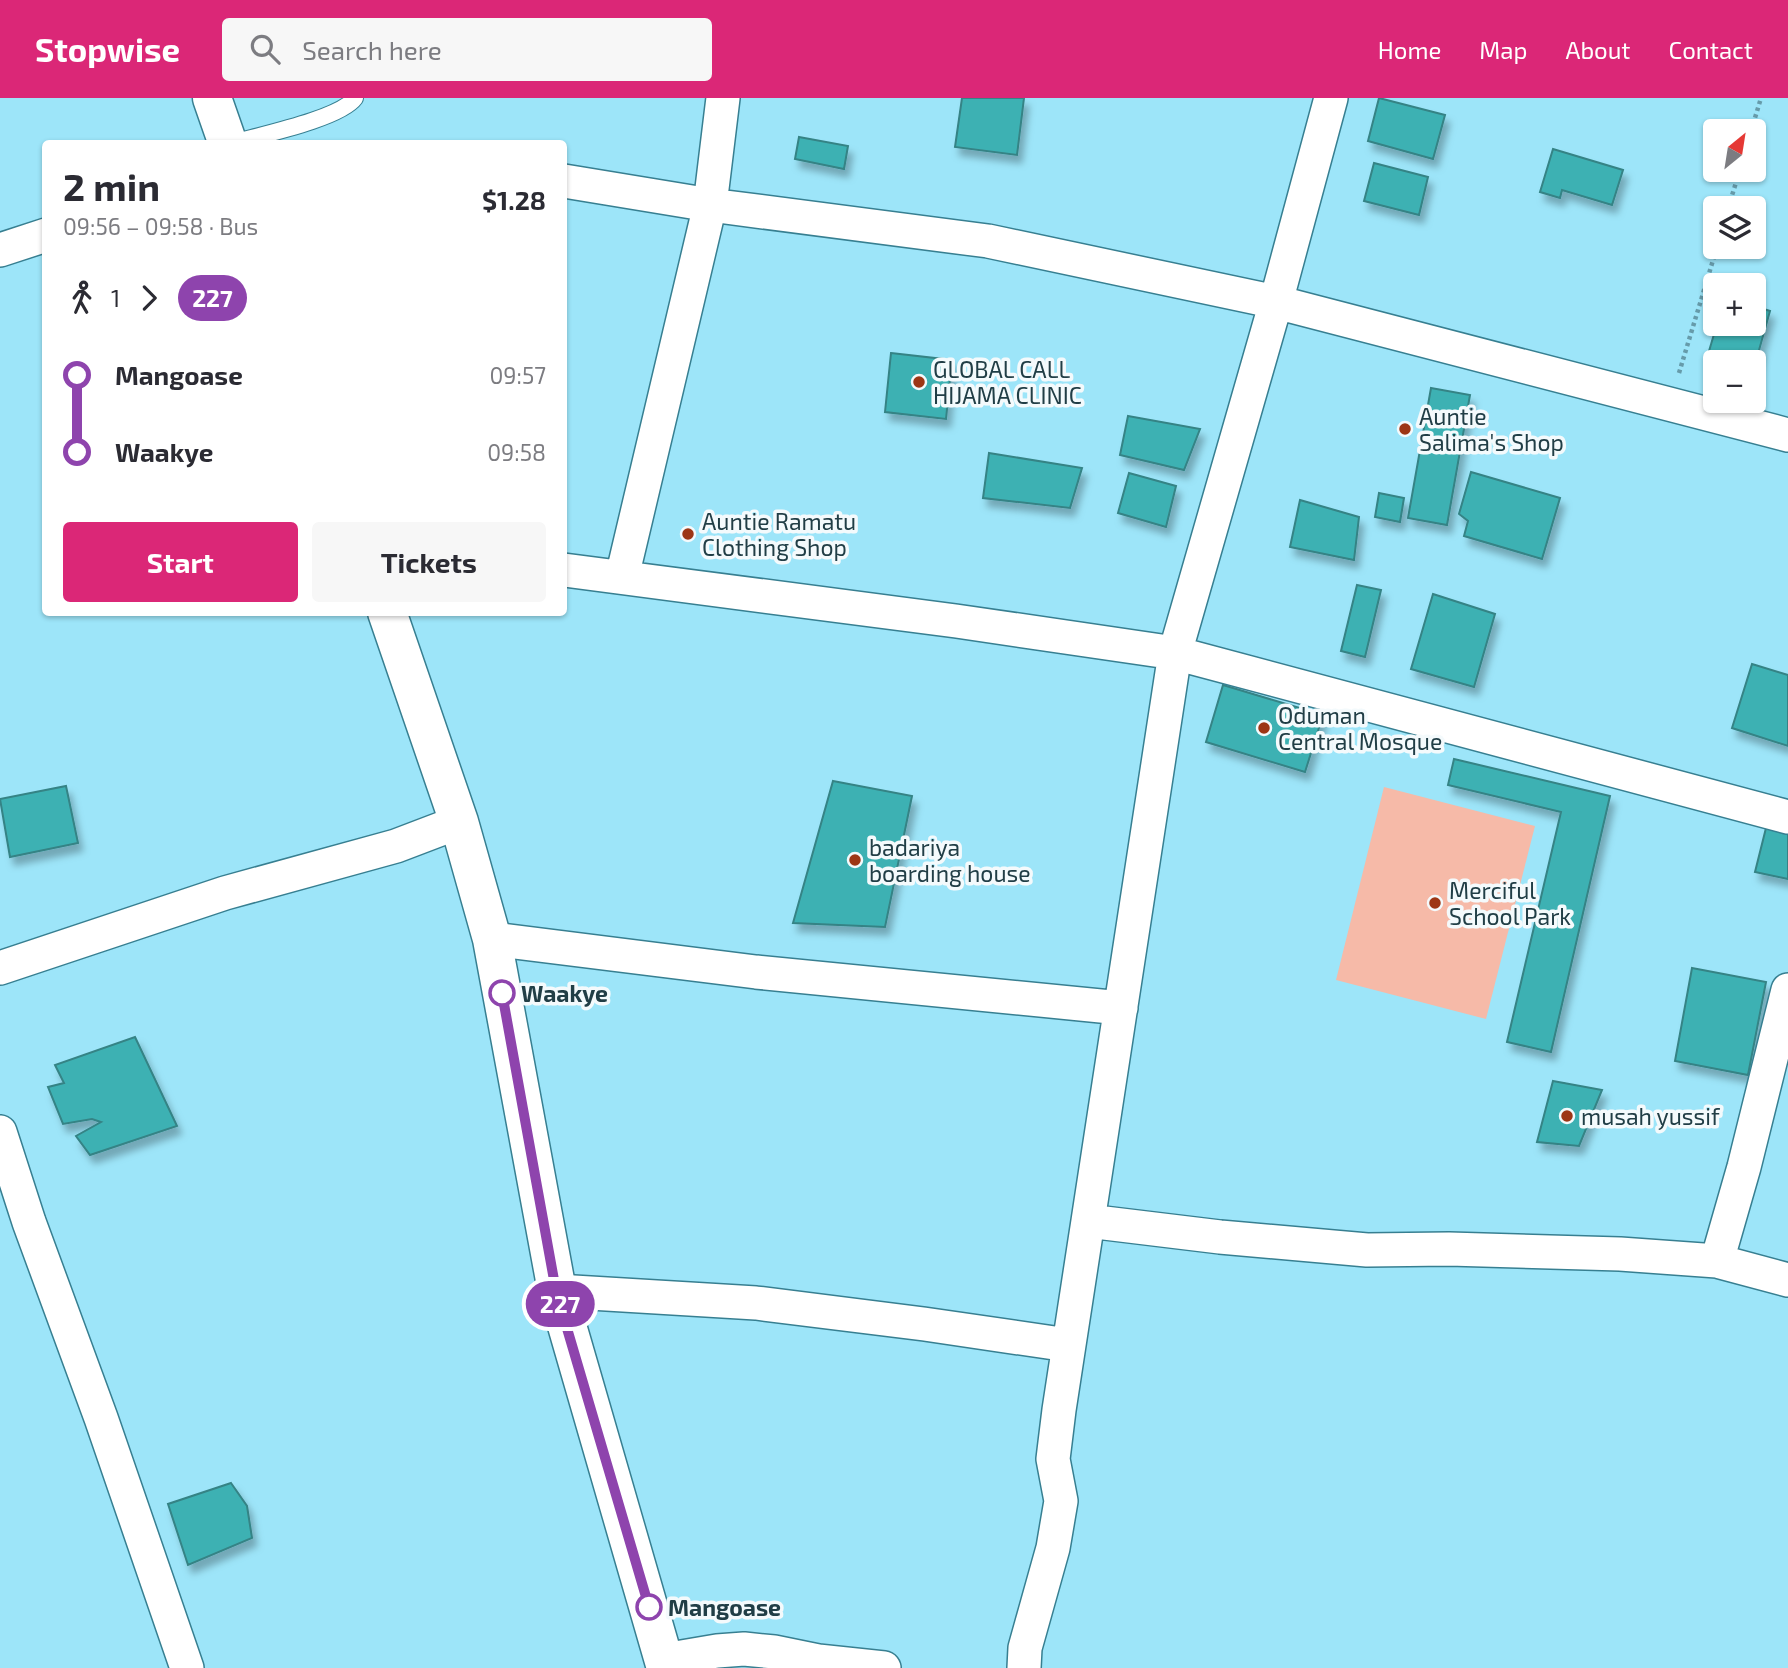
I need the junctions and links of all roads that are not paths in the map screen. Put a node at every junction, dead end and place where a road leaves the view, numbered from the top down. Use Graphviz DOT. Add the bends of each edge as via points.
graph roads {
  1 [pos="212,98"];
  2 [pos="355,98"];
  3 [pos="723,98"];
  4 [pos="1331,98"];
  5 [pos="227,140"];
  6 [pos="242,140"];
  7 [pos="567,181"];
  8 [pos="710,205"];
  9 [pos="42,237"];
  10 [pos="0,250"];
  11 [pos="1276,302"];
  12 [pos="1788,435"];
  13 [pos="567,570"];
  14 [pos="622,577"];
  15 [pos="388,616"];
  16 [pos="1174,653"];
  17 [pos="1788,817"];
  18 [pos="459,822"];
  19 [pos="492,939"];
  20 [pos="0,968"];
  21 [pos="1788,990"];
  22 [pos="1121,1008"];
  23 [pos="0,1132"];
  24 [pos="1088,1221"];
  25 [pos="1717,1261"];
  26 [pos="1788,1280"];
  27 [pos="556,1291"];
  28 [pos="1068,1345"];
  29 [pos="665,1664"];
  30 [pos="187,1668"];
  31 [pos="884,1668"];
  32 [pos="1024,1668"];
  1 -- 5 [label="street"];
  2 -- 6 [label="lane" via="331,114"];
  3 -- 8 [label="street"];
  4 -- 11 [label="street"];
  7 -- 8 [label="street"];
  8 -- 11 [label="street" via="988,240"];
  8 -- 14 [label="street"];
  9 -- 10 [label="street"];
  11 -- 12 [label="street"];
  11 -- 16 [label="street"];
  13 -- 14 [label="street"];
  14 -- 16 [label="street"];
  15 -- 18 [label="street"];
  16 -- 17 [label="street"];
  16 -- 22 [label="street"];
  18 -- 19 [label="street"];
  18 -- 20 [label="street" via="396,846 225,893"];
  19 -- 22 [label="street" via="756,972"];
  19 -- 27 [label="street"];
  21 -- 25 [label="street"];
  22 -- 24 [label="street"];
  23 -- 30 [label="street"];
  24 -- 25 [label="street" via="1367,1250 1619,1254"];
  24 -- 28 [label="street"];
  25 -- 26 [label="street"];
  27 -- 28 [label="street" via="756,1303"];
  27 -- 29 [label="street"];
  28 -- 32 [label="street" via="1054,1459 1061,1501"];
  29 -- 31 [label="street" via="744,1649"];
}
